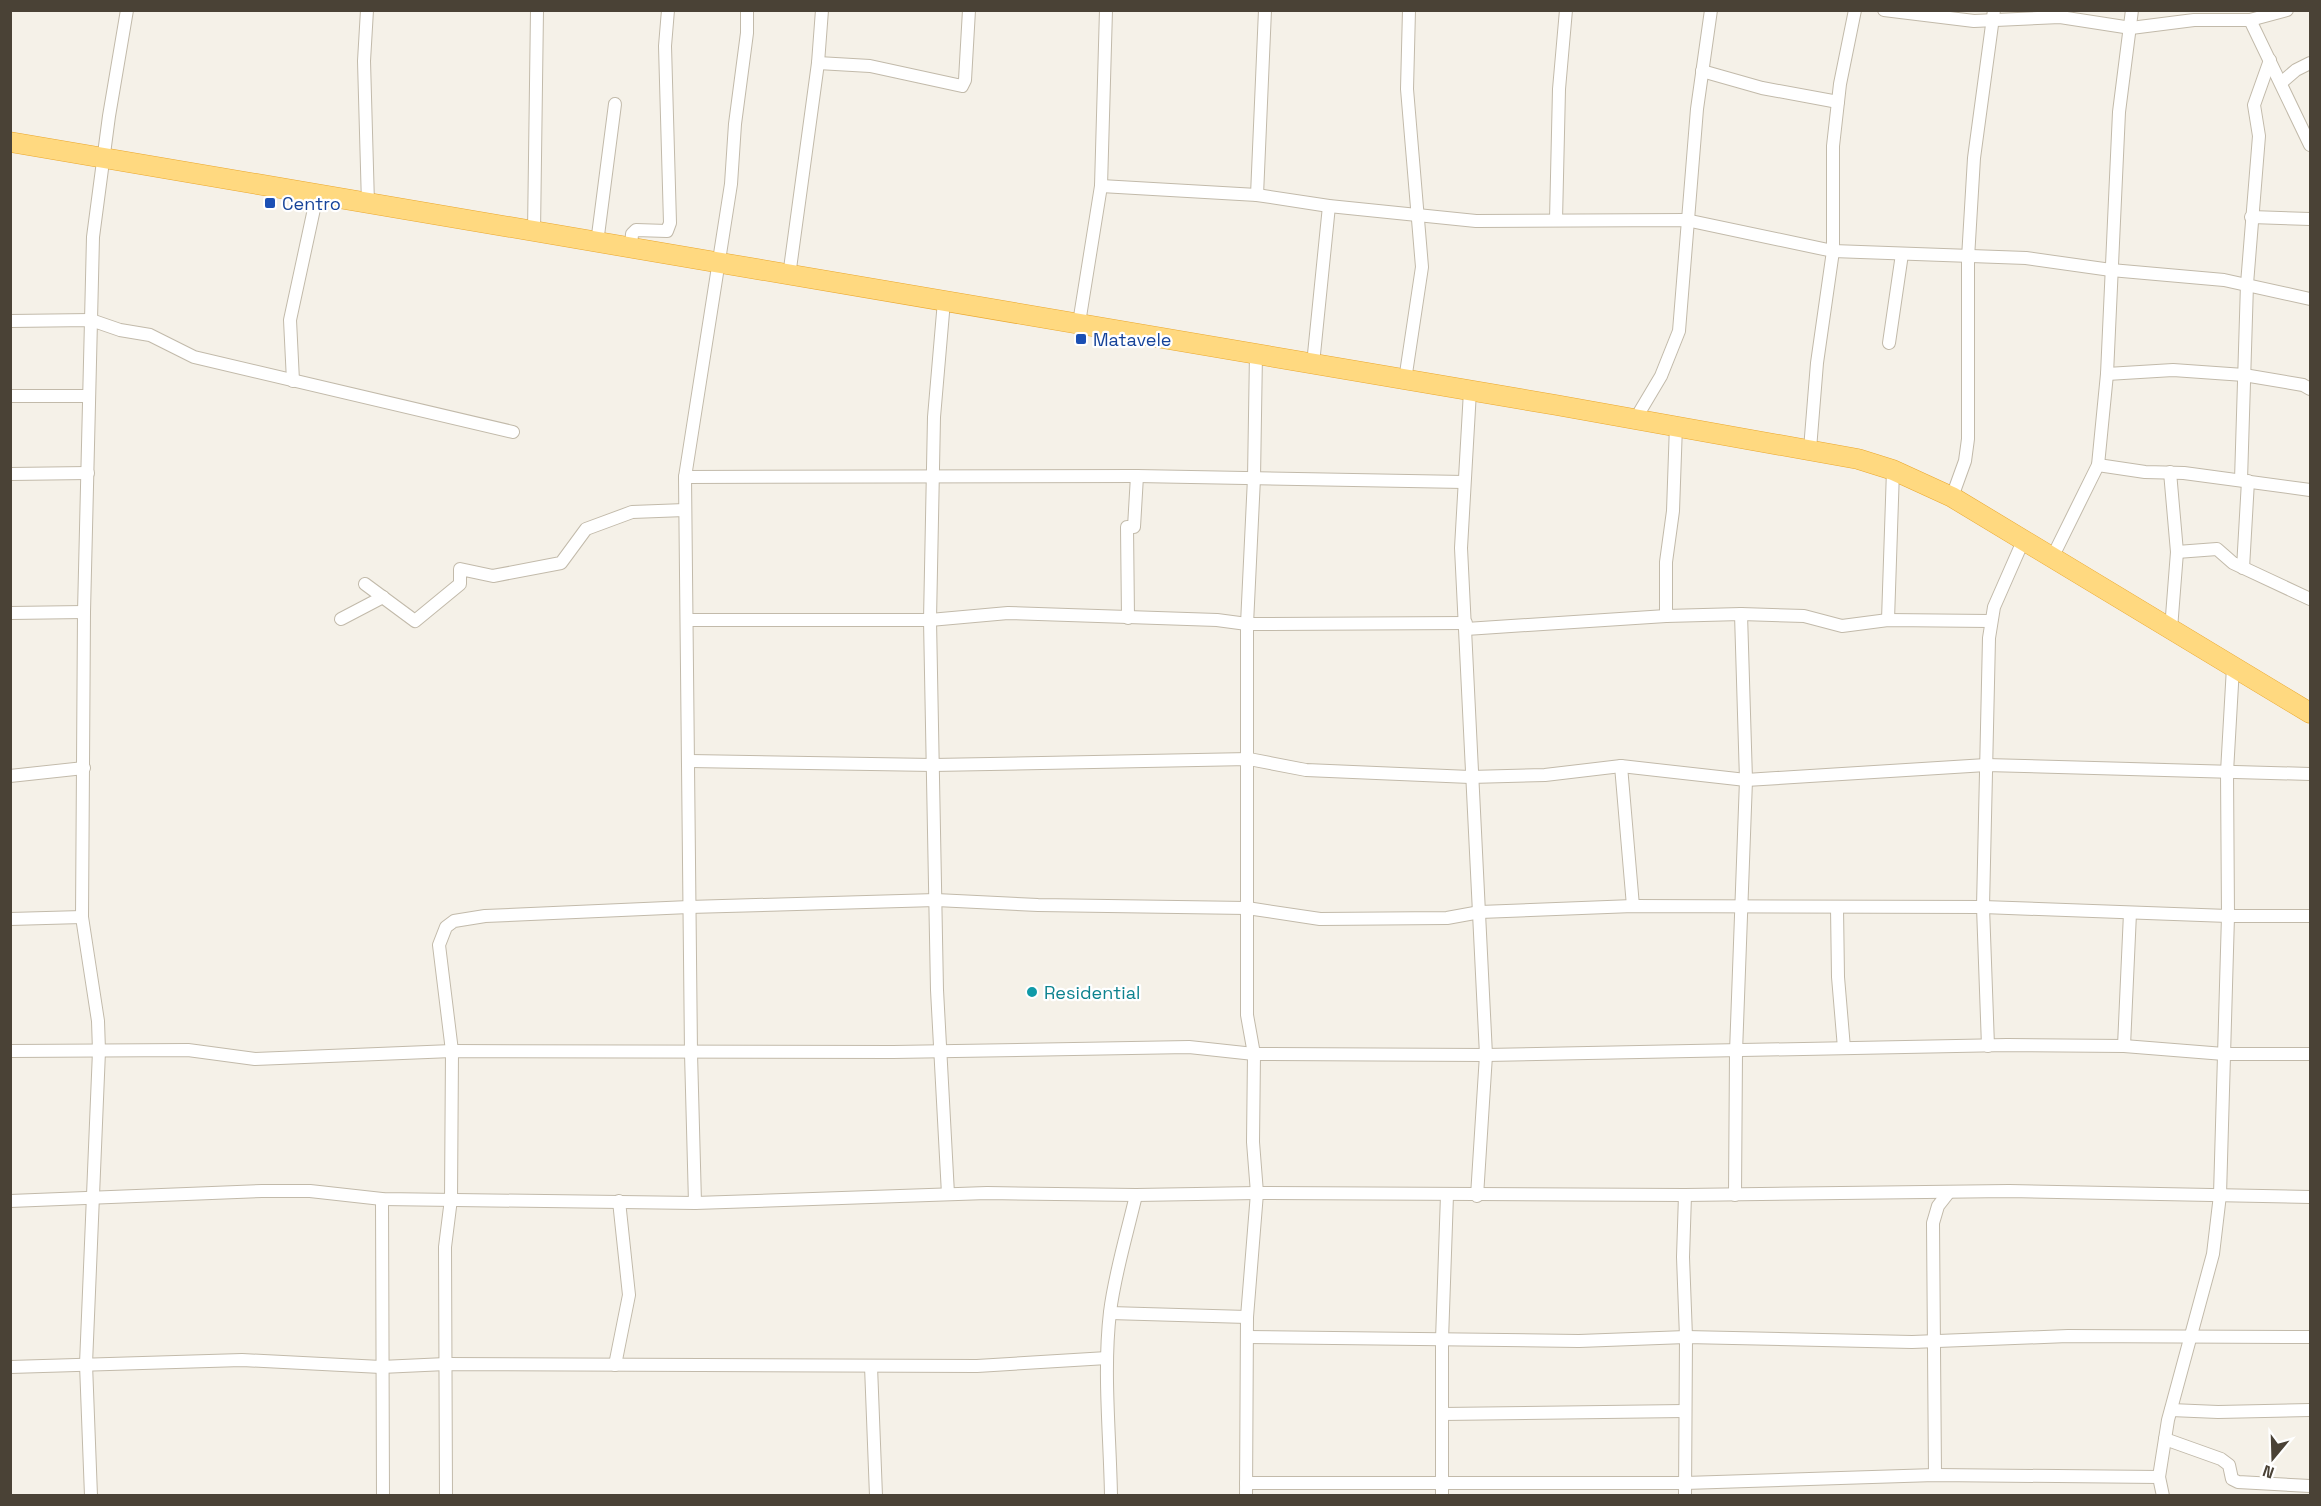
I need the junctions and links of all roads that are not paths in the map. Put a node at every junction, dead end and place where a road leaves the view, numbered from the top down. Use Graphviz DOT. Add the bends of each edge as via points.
graph roads {
  1 [pos="127,10"];
  2 [pos="367,10"];
  3 [pos="537,10"];
  4 [pos="669,10"];
  5 [pos="747,10"];
  6 [pos="822,10"];
  7 [pos="969,10"];
  8 [pos="1106,10"];
  9 [pos="1265,10"];
  10 [pos="1409,10"];
  11 [pos="1566,10"];
  12 [pos="1711,10"];
  13 [pos="1855,10"];
  14 [pos="1884,10"];
  15 [pos="2132,10"];
  16 [pos="2287,10"];
  17 [pos="2061,14"];
  18 [pos="1993,16"];
  19 [pos="2250,20"];
  20 [pos="2131,28"];
  21 [pos="2270,60"];
  22 [pos="819,63"];
  23 [pos="2310,63"];
  24 [pos="1702,71"];
  25 [pos="2282,82"];
  26 [pos="1838,102"];
  27 [pos="615,104"];
  28 [pos="10,142"];
  29 [pos="2310,145"];
  30 [pos="103,158"];
  31 [pos="1101,186"];
  32 [pos="317,195"];
  33 [pos="1257,195"];
  34 [pos="368,204"];
  35 [pos="1329,206"];
  36 [pos="1416,213"];
  37 [pos="2251,217"];
  38 [pos="2310,219"];
  39 [pos="1556,220"];
  40 [pos="1686,220"];
  41 [pos="534,232"];
  42 [pos="597,243"];
  43 [pos="631,247"];
  44 [pos="1833,251"];
  45 [pos="1902,254"];
  46 [pos="1968,258"];
  47 [pos="720,264"];
  48 [pos="2111,270"];
  49 [pos="789,276"];
  50 [pos="2247,284"];
  51 [pos="2310,299"];
  52 [pos="944,301"];
  53 [pos="91,320"];
  54 [pos="10,321"];
  55 [pos="1079,323"];
  56 [pos="1889,343"];
  57 [pos="1256,353"];
  58 [pos="1312,363"];
  59 [pos="2107,374"];
  60 [pos="2244,375"];
  61 [pos="1405,380"];
  62 [pos="293,381"];
  63 [pos="2310,389"];
  64 [pos="1470,391"];
  65 [pos="10,396"];
  66 [pos="89,396"];
  67 [pos="1636,418"];
  68 [pos="1676,425"];
  69 [pos="513,432"];
  70 [pos="1810,449"];
  71 [pos="2098,465"];
  72 [pos="1893,470"];
  73 [pos="88,472"];
  74 [pos="2170,472"];
  75 [pos="10,474"];
  76 [pos="1137,476"];
  77 [pos="685,477"];
  78 [pos="932,477"];
  79 [pos="1254,478"];
  80 [pos="2245,480"];
  81 [pos="1464,482"];
  82 [pos="2310,489"];
  83 [pos="1952,497"];
  84 [pos="685,510"];
  85 [pos="2023,541"];
  86 [pos="2177,552"];
  87 [pos="2052,558"];
  88 [pos="2243,568"];
  89 [pos="365,584"];
  90 [pos="383,597"];
  91 [pos="2310,599"];
  92 [pos="84,612"];
  93 [pos="10,613"];
  94 [pos="1741,614"];
  95 [pos="1666,616"];
  96 [pos="1128,618"];
  97 [pos="341,619"];
  98 [pos="687,620"];
  99 [pos="930,620"];
  100 [pos="1888,620"];
  101 [pos="1990,621"];
  102 [pos="1247,624"];
  103 [pos="1466,626"];
  104 [pos="2171,629"];
  105 [pos="2234,667"];
  106 [pos="2310,713"];
  107 [pos="1249,759"];
  108 [pos="690,761"];
  109 [pos="933,765"];
  110 [pos="1986,765"];
  111 [pos="1621,766"];
  112 [pos="84,768"];
  113 [pos="2227,772"];
  114 [pos="2310,774"];
  115 [pos="10,776"];
  116 [pos="1470,777"];
  117 [pos="1746,780"];
  118 [pos="936,900"];
  119 [pos="1633,906"];
  120 [pos="688,907"];
  121 [pos="1983,907"];
  122 [pos="1247,908"];
  123 [pos="1743,908"];
  124 [pos="1837,908"];
  125 [pos="1480,912"];
  126 [pos="2130,913"];
  127 [pos="2228,916"];
  128 [pos="2310,916"];
  129 [pos="82,917"];
  130 [pos="10,919"];
  131 [pos="1988,1046"];
  132 [pos="2124,1046"];
  133 [pos="1844,1048"];
  134 [pos="10,1051"];
  135 [pos="99,1051"];
  136 [pos="452,1051"];
  137 [pos="941,1052"];
  138 [pos="1736,1052"];
  139 [pos="691,1053"];
  140 [pos="1254,1054"];
  141 [pos="2224,1054"];
  142 [pos="2310,1054"];
  143 [pos="1486,1055"];
  144 [pos="1949,1192"];
  145 [pos="1257,1193"];
  146 [pos="948,1194"];
  147 [pos="1448,1195"];
  148 [pos="1684,1195"];
  149 [pos="1736,1195"];
  150 [pos="2220,1195"];
  151 [pos="1136,1196"];
  152 [pos="1477,1196"];
  153 [pos="2310,1197"];
  154 [pos="94,1198"];
  155 [pos="382,1199"];
  156 [pos="451,1199"];
  157 [pos="10,1201"];
  158 [pos="625,1201"];
  159 [pos="695,1203"];
  160 [pos="1110,1313"];
  161 [pos="1247,1317"];
  162 [pos="2191,1335"];
  163 [pos="1686,1336"];
  164 [pos="1246,1337"];
  165 [pos="2310,1337"];
  166 [pos="1442,1340"];
  167 [pos="1935,1341"];
  168 [pos="1107,1358"];
  169 [pos="86,1364"];
  170 [pos="446,1364"];
  171 [pos="615,1365"];
  172 [pos="871,1366"];
  173 [pos="10,1367"];
  174 [pos="381,1367"];
  175 [pos="2170,1410"];
  176 [pos="2310,1410"];
  177 [pos="1685,1411"];
  178 [pos="1442,1414"];
  179 [pos="2165,1439"];
  180 [pos="1935,1475"];
  181 [pos="2159,1477"];
  182 [pos="2310,1486"];
  183 [pos="1246,1489"];
  184 [pos="1685,1489"];
  185 [pos="1442,1490"];
  186 [pos="91,1496"];
  187 [pos="383,1496"];
  188 [pos="446,1496"];
  189 [pos="876,1496"];
  190 [pos="1111,1496"];
  191 [pos="2163,1496"];
  1 -- 30 [label="street"];
  2 -- 34 [label="street" via="364,81"];
  3 -- 41 [label="street"];
  4 -- 43 [label="street" via="665,46 670,223 667,231 636,230"];
  5 -- 47 [label="street"];
  6 -- 22 [label="street"];
  7 -- 22 [label="street" via="962,86 870,66"];
  8 -- 31 [label="street"];
  9 -- 33 [label="street"];
  10 -- 36 [label="street" via="1407,89"];
  11 -- 39 [label="street" via="1559,89"];
  12 -- 24 [label="street"];
  13 -- 26 [label="street"];
  14 -- 18 [label="street"];
  15 -- 20 [label="street"];
  16 -- 19 [label="street"];
  17 -- 18 [label="street"];
  17 -- 20 [label="street"];
  18 -- 46 [label="street" via="1974,158"];
  19 -- 20 [label="street" via="2194,20"];
  19 -- 21 [label="street"];
  20 -- 48 [label="street" via="2119,112"];
  21 -- 25 [label="street"];
  21 -- 37 [label="street" via="2254,105 2259,136"];
  22 -- 49 [label="street"];
  23 -- 25 [label="street"];
  24 -- 26 [label="street" via="1762,88"];
  24 -- 40 [label="street"];
  25 -- 29 [label="street"];
  26 -- 44 [label="street" via="1833,146"];
  27 -- 42 [label="street"];
  28 -- 30 [label="highway"];
  30 -- 32 [label="highway"];
  30 -- 53 [label="street" via="93,237"];
  31 -- 33 [label="street"];
  31 -- 55 [label="street"];
  32 -- 34 [label="highway"];
  32 -- 62 [label="street" via="290,320"];
  33 -- 35 [label="street"];
  34 -- 41 [label="highway"];
  35 -- 36 [label="street"];
  35 -- 58 [label="street"];
  36 -- 39 [label="street" via="1476,220"];
  36 -- 61 [label="street" via="1422,267"];
  37 -- 38 [label="street"];
  37 -- 50 [label="street"];
  39 -- 40 [label="street"];
  40 -- 44 [label="street"];
  40 -- 67 [label="street" via="1676,344"];
  41 -- 42 [label="highway"];
  42 -- 43 [label="highway"];
  43 -- 47 [label="highway"];
  44 -- 45 [label="street"];
  44 -- 70 [label="street"];
  45 -- 46 [label="street"];
  45 -- 56 [label="street"];
  46 -- 48 [label="street" via="2026,258"];
  46 -- 83 [label="street" via="1968,439"];
  47 -- 49 [label="highway"];
  47 -- 77 [label="street"];
  48 -- 50 [label="street"];
  48 -- 59 [label="street"];
  49 -- 52 [label="highway"];
  50 -- 51 [label="street"];
  50 -- 60 [label="street"];
  52 -- 55 [label="highway"];
  52 -- 78 [label="street"];
  53 -- 54 [label="street"];
  53 -- 62 [label="street" via="150,335 194,357"];
  53 -- 66 [label="street"];
  55 -- 57 [label="highway"];
  57 -- 58 [label="highway"];
  57 -- 79 [label="street"];
  58 -- 61 [label="highway"];
  59 -- 60 [label="street" via="2173,370"];
  59 -- 71 [label="street"];
  60 -- 63 [label="street"];
  60 -- 80 [label="street"];
  61 -- 64 [label="highway"];
  62 -- 69 [label="street"];
  64 -- 67 [label="highway"];
  64 -- 81 [label="street"];
  65 -- 66 [label="street"];
  66 -- 73 [label="street"];
  67 -- 68 [label="highway"];
  68 -- 70 [label="highway"];
  68 -- 95 [label="street"];
  70 -- 72 [label="highway"];
  71 -- 74 [label="street"];
  71 -- 87 [label="street"];
  72 -- 83 [label="highway"];
  72 -- 100 [label="street"];
  73 -- 75 [label="street"];
  73 -- 92 [label="street"];
  74 -- 80 [label="street"];
  74 -- 86 [label="street"];
  76 -- 78 [label="street"];
  76 -- 79 [label="street"];
  76 -- 96 [label="street" via="1134,527 1126,527"];
  77 -- 78 [label="street"];
  77 -- 84 [label="street"];
  78 -- 99 [label="street"];
  79 -- 81 [label="street"];
  79 -- 102 [label="street"];
  80 -- 82 [label="street"];
  80 -- 88 [label="street"];
  81 -- 103 [label="street" via="1461,548"];
  83 -- 85 [label="highway"];
  84 -- 90 [label="street" via="632,512 586,529 561,563 493,576 460,569 460,584 416,621"];
  84 -- 98 [label="street"];
  85 -- 87 [label="highway"];
  85 -- 101 [label="street"];
  86 -- 88 [label="street" via="2217,549"];
  86 -- 104 [label="street"];
  87 -- 104 [label="highway"];
  88 -- 91 [label="street"];
  89 -- 90 [label="street"];
  90 -- 97 [label="street"];
  92 -- 93 [label="street"];
  92 -- 112 [label="street"];
  94 -- 95 [label="street"];
  94 -- 100 [label="street" via="1804,616 1842,626"];
  94 -- 117 [label="street"];
  95 -- 103 [label="street"];
  96 -- 99 [label="street" via="1008,613"];
  96 -- 102 [label="street"];
  98 -- 99 [label="street"];
  98 -- 108 [label="street"];
  99 -- 109 [label="street"];
  100 -- 101 [label="street"];
  101 -- 110 [label="street"];
  102 -- 103 [label="street"];
  102 -- 107 [label="street"];
  103 -- 116 [label="street"];
  104 -- 105 [label="highway"];
  105 -- 106 [label="highway"];
  105 -- 113 [label="street"];
  107 -- 109 [label="street"];
  107 -- 116 [label="street" via="1306,770"];
  107 -- 122 [label="street"];
  108 -- 109 [label="street"];
  108 -- 120 [label="street"];
  109 -- 118 [label="street"];
  110 -- 113 [label="street"];
  110 -- 117 [label="street"];
  110 -- 121 [label="street"];
  111 -- 116 [label="street"];
  111 -- 117 [label="street"];
  111 -- 119 [label="street"];
  112 -- 115 [label="street"];
  112 -- 129 [label="street"];
  113 -- 114 [label="street"];
  113 -- 127 [label="street"];
  116 -- 125 [label="street"];
  117 -- 123 [label="street"];
  118 -- 120 [label="street"];
  118 -- 122 [label="street"];
  118 -- 137 [label="street"];
  119 -- 123 [label="street"];
  119 -- 125 [label="street"];
  120 -- 136 [label="street" via="485,916 453,921 446,927 439,945"];
  120 -- 139 [label="street"];
  121 -- 124 [label="street"];
  121 -- 126 [label="street"];
  121 -- 131 [label="street"];
  122 -- 125 [label="street" via="1320,919 1447,918"];
  122 -- 140 [label="street" via="1247,1015"];
  123 -- 124 [label="street"];
  123 -- 138 [label="street"];
  124 -- 133 [label="street"];
  125 -- 143 [label="street"];
  126 -- 127 [label="street"];
  126 -- 132 [label="street"];
  127 -- 128 [label="street"];
  127 -- 141 [label="street"];
  129 -- 130 [label="street"];
  129 -- 135 [label="street"];
  131 -- 132 [label="street"];
  131 -- 133 [label="street"];
  132 -- 141 [label="street"];
  133 -- 138 [label="street"];
  134 -- 135 [label="street"];
  135 -- 136 [label="street" via="188,1050 255,1059"];
  135 -- 154 [label="street"];
  136 -- 139 [label="street"];
  136 -- 156 [label="street"];
  137 -- 139 [label="street"];
  137 -- 140 [label="street" via="1189,1047"];
  137 -- 146 [label="street"];
  138 -- 143 [label="street"];
  138 -- 149 [label="street"];
  139 -- 159 [label="street"];
  140 -- 143 [label="street"];
  140 -- 145 [label="street"];
  141 -- 142 [label="street"];
  141 -- 150 [label="street"];
  143 -- 152 [label="street"];
  144 -- 149 [label="street"];
  144 -- 150 [label="street"];
  144 -- 167 [label="street" via="1938,1206 1933,1222"];
  145 -- 147 [label="street"];
  145 -- 151 [label="street"];
  145 -- 161 [label="street"];
  146 -- 151 [label="street"];
  146 -- 159 [label="street"];
  147 -- 152 [label="street"];
  147 -- 166 [label="street"];
  148 -- 149 [label="street"];
  148 -- 152 [label="street"];
  148 -- 163 [label="street"];
  150 -- 153 [label="street"];
  150 -- 162 [label="street" via="2213,1254"];
  151 -- 160 [label="street"];
  154 -- 155 [label="street" via="310,1191"];
  154 -- 157 [label="street"];
  154 -- 169 [label="street"];
  155 -- 156 [label="street"];
  155 -- 174 [label="street"];
  156 -- 158 [label="street"];
  156 -- 170 [label="street" via="445,1247"];
  158 -- 159 [label="street"];
  158 -- 171 [label="street" via="621,1217 629,1295"];
  160 -- 161 [label="street"];
  160 -- 168 [label="street"];
  161 -- 164 [label="street"];
  162 -- 165 [label="street"];
  162 -- 167 [label="street"];
  162 -- 175 [label="street"];
  163 -- 166 [label="street" via="1579,1341"];
  163 -- 167 [label="street"];
  163 -- 177 [label="street"];
  164 -- 166 [label="street"];
  164 -- 183 [label="street"];
  166 -- 178 [label="street"];
  167 -- 180 [label="street"];
  168 -- 172 [label="street" via="977,1366"];
  168 -- 190 [label="street"];
  169 -- 173 [label="street"];
  169 -- 174 [label="street" via="242,1360"];
  169 -- 186 [label="street"];
  170 -- 171 [label="street"];
  170 -- 174 [label="street"];
  170 -- 188 [label="street"];
  171 -- 172 [label="street"];
  172 -- 189 [label="street"];
  174 -- 187 [label="street"];
  175 -- 176 [label="street"];
  175 -- 179 [label="street"];
  177 -- 178 [label="street"];
  177 -- 184 [label="street"];
  178 -- 185 [label="street"];
  179 -- 181 [label="street"];
  179 -- 182 [label="street" via="2220,1459 2229,1465 2232,1479 2238,1482"];
  180 -- 181 [label="street"];
  180 -- 184 [label="street"];
  181 -- 191 [label="street"];
  183 -- 185 [label="street"];
  184 -- 185 [label="street"];
}
